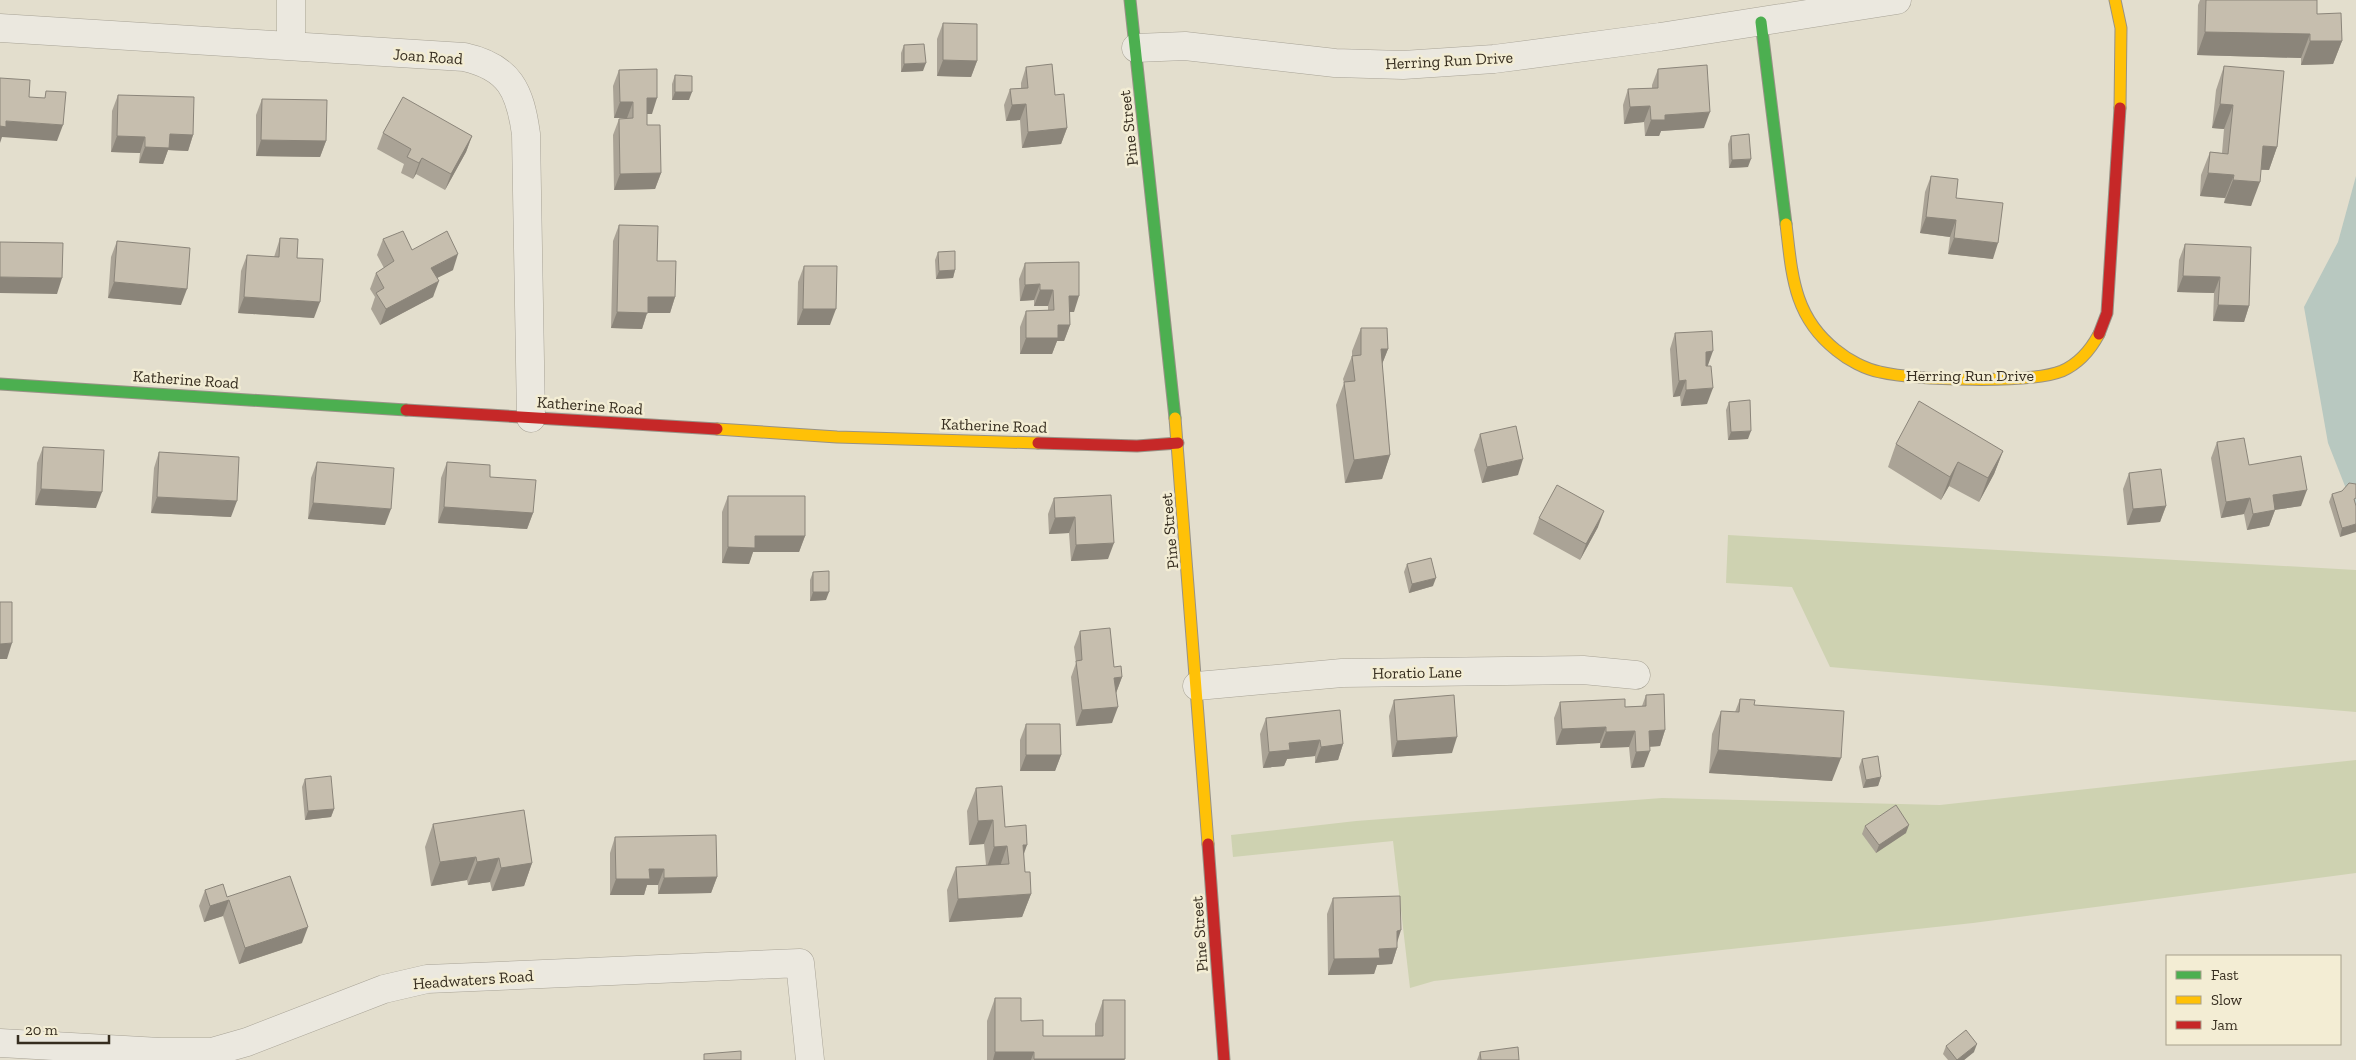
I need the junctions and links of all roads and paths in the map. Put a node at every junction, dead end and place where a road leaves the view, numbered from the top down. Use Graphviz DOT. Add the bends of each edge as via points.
graph roads {
  1 [pos="291,0"];
  2 [pos="1130,0"];
  3 [pos="1897,0"];
  4 [pos="2115,0"];
  5 [pos="1761,22"];
  6 [pos="0,28"];
  7 [pos="291,46"];
  8 [pos="1136,48"];
  9 [pos="0,384"];
  10 [pos="531,418"];
  11 [pos="1178,443"];
  12 [pos="1636,675"];
  13 [pos="1197,686"];
  14 [pos="0,1043"];
  15 [pos="810,1060"];
  16 [pos="1224,1060"];
  1 -- 7 [label="street"];
  2 -- 8 [label="street, Pine Street"];
  3 -- 5 [label="street, Herring Run Drive"];
  4 -- 5 [label="street, Herring Run Drive" via="2121,28 2120,121 2107,313 2102,331 2085,356 2060,372 2030,378 1902,376 1879,372 1836,350 1817,330 1800,305 1791,269"];
  5 -- 8 [label="street, Herring Run Drive" via="1494,59 1403,65 1335,63 1185,46"];
  6 -- 7 [label="street, Joan Road"];
  7 -- 10 [label="street, Joan Road" via="464,57 495,67 508,79 520,100 527,152"];
  8 -- 11 [label="street, Pine Street"];
  9 -- 10 [label="street, Katherine Road"];
  10 -- 11 [label="street, Katherine Road" via="837,437 1137,446"];
  11 -- 13 [label="street, Pine Street"];
  12 -- 13 [label="street, Horatio Lane" via="1583,670 1342,673"];
  13 -- 16 [label="street, Pine Street"];
  14 -- 15 [label="street, Headwaters Road" via="212,1052 384,989 427,979 800,963"];
}
